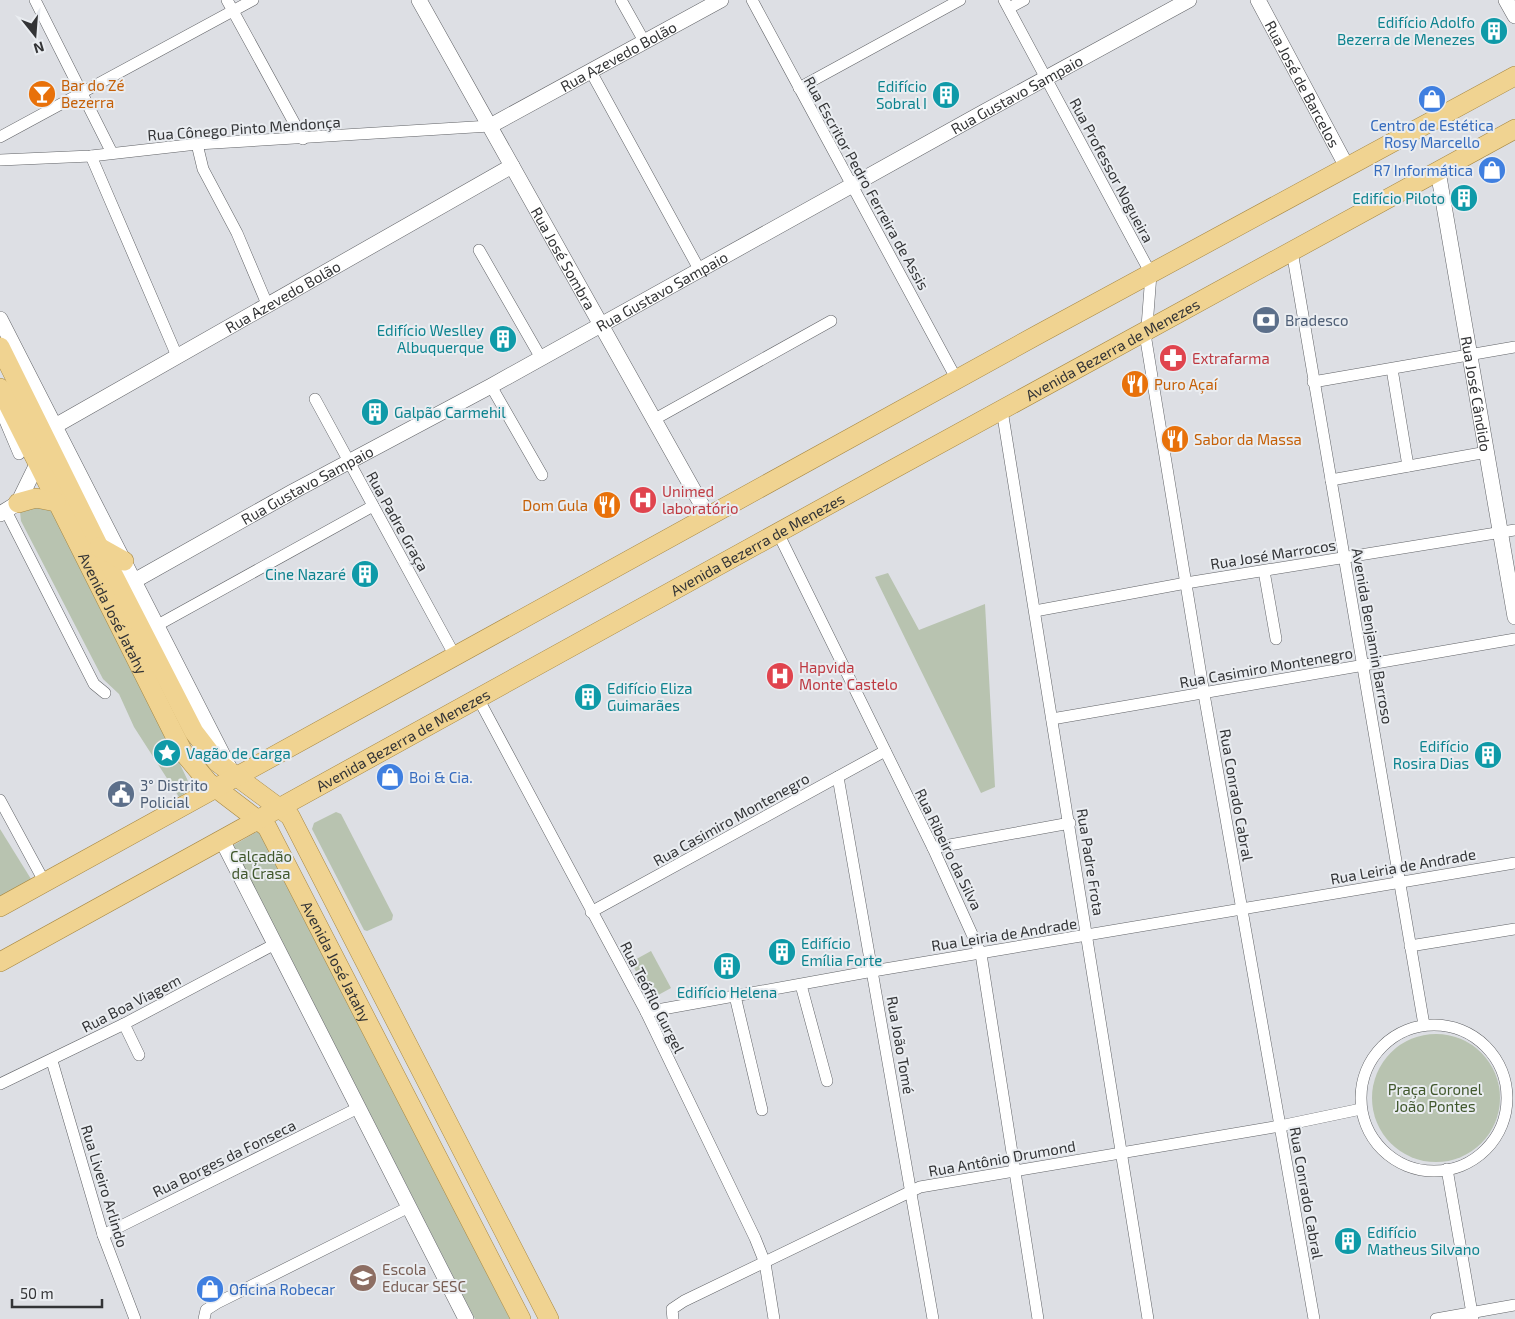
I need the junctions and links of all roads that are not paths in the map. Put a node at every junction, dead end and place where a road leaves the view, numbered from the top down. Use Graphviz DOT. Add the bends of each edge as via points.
graph roads {
  1 [pos="35,0"];
  2 [pos="227,0"];
  3 [pos="253,0"];
  4 [pos="418,0"];
  5 [pos="621,0"];
  6 [pos="721,0"];
  7 [pos="752,0"];
  8 [pos="960,0"];
  9 [pos="1024,0"];
  10 [pos="1189,0"];
  11 [pos="1258,0"];
  12 [pos="1506,0"];
  13 [pos="1006,4"];
  14 [pos="233,11"];
  15 [pos="1515,16"];
  16 [pos="644,41"];
  17 [pos="590,70"];
  18 [pos="1515,76"];
  19 [pos="1046,78"];
  20 [pos="799,88"];
  21 [pos="83,94"];
  22 [pos="490,126"];
  23 [pos="1515,129"];
  24 [pos="0,137"];
  25 [pos="303,139"];
  26 [pos="197,144"];
  27 [pos="112,153"];
  28 [pos="91,156"];
  29 [pos="0,160"];
  30 [pos="512,166"];
  31 [pos="1347,166"];
  32 [pos="1438,171"];
  33 [pos="851,185"];
  34 [pos="479,250"];
  35 [pos="1292,251"];
  36 [pos="699,269"];
  37 [pos="1151,274"];
  38 [pos="267,304"];
  39 [pos="0,318"];
  40 [pos="831,321"];
  41 [pos="601,324"];
  42 [pos="1146,330"];
  43 [pos="0,347"];
  44 [pos="1515,347"];
  45 [pos="1470,355"];
  46 [pos="177,356"];
  47 [pos="541,358"];
  48 [pos="1392,369"];
  49 [pos="957,380"];
  50 [pos="1314,382"];
  51 [pos="492,386"];
  52 [pos="0,388"];
  53 [pos="315,399"];
  54 [pos="4,409"];
  55 [pos="1002,410"];
  56 [pos="655,419"];
  57 [pos="51,434"];
  58 [pos="1487,452"];
  59 [pos="19,454"];
  60 [pos="37,463"];
  61 [pos="349,464"];
  62 [pos="1408,466"];
  63 [pos="542,475"];
  64 [pos="1331,480"];
  65 [pos="56,502"];
  66 [pos="373,506"];
  67 [pos="8,510"];
  68 [pos="708,516"];
  69 [pos="1508,531"];
  70 [pos="778,533"];
  71 [pos="98,547"];
  72 [pos="1345,558"];
  73 [pos="124,561"];
  74 [pos="1264,571"];
  75 [pos="134,581"];
  76 [pos="1186,583"];
  77 [pos="1036,611"];
  78 [pos="1515,617"];
  79 [pos="156,626"];
  80 [pos="1276,639"];
  81 [pos="1515,639"];
  82 [pos="455,656"];
  83 [pos="1363,665"];
  84 [pos="105,693"];
  85 [pos="1204,694"];
  86 [pos="478,698"];
  87 [pos="1052,718"];
  88 [pos="885,751"];
  89 [pos="234,773"];
  90 [pos="838,777"];
  91 [pos="217,789"];
  92 [pos="1,802"];
  93 [pos="279,808"];
  94 [pos="258,820"];
  95 [pos="1070,824"];
  96 [pos="222,840"];
  97 [pos="933,848"];
  98 [pos="1515,863"];
  99 [pos="1400,881"];
  100 [pos="45,883"];
  101 [pos="0,907"];
  102 [pos="1241,910"];
  103 [pos="591,912"];
  104 [pos="1515,929"];
  105 [pos="1087,936"];
  106 [pos="275,944"];
  107 [pos="1410,946"];
  108 [pos="981,954"];
  109 [pos="0,962"];
  110 [pos="873,971"];
  111 [pos="801,986"];
  112 [pos="735,996"];
  113 [pos="646,1012"];
  114 [pos="124,1024"];
  115 [pos="1424,1025"];
  116 [pos="140,1055"];
  117 [pos="52,1061"];
  118 [pos="827,1080"];
  119 [pos="0,1084"];
  120 [pos="1511,1085"];
  121 [pos="358,1108"];
  122 [pos="1361,1109"];
  123 [pos="762,1110"];
  124 [pos="1280,1126"];
  125 [pos="1122,1153"];
  126 [pos="1447,1169"];
  127 [pos="1015,1170"];
  128 [pos="911,1192"];
  129 [pos="409,1207"];
  130 [pos="103,1235"];
  131 [pos="765,1262"];
  132 [pos="1515,1305"];
  133 [pos="672,1314"];
  134 [pos="1473,1316"];
  135 [pos="135,1319"];
  136 [pos="204,1319"];
  137 [pos="466,1319"];
  138 [pos="521,1319"];
  139 [pos="549,1319"];
  140 [pos="774,1319"];
  141 [pos="933,1319"];
  142 [pos="1038,1319"];
  143 [pos="1148,1319"];
  144 [pos="1314,1319"];
  145 [pos="1436,1319"];
  1 -- 21 [label="street"];
  2 -- 14 [label="street"];
  3 -- 14 [label="street"];
  4 -- 22 [label="street, Rua José Sombra"];
  5 -- 16 [label="street"];
  6 -- 16 [label="street, Rua Azevedo Bolão"];
  7 -- 20 [label="street, Rua Escritor Pedro Ferreira de Assis"];
  8 -- 20 [label="street"];
  9 -- 13 [label="street"];
  10 -- 19 [label="street, Rua Gustavo Sampaio"];
  11 -- 31 [label="street, Rua José de Barcelos"];
  12 -- 15 [label="street"];
  13 -- 19 [label="street, Rua Professor Nogueira"];
  14 -- 21 [label="street"];
  14 -- 25 [label="street"];
  16 -- 17 [label="street, Rua Azevedo Bolão"];
  17 -- 22 [label="street, Rua Azevedo Bolão"];
  17 -- 36 [label="street"];
  18 -- 31 [label="main road"];
  19 -- 33 [label="street, Rua Gustavo Sampaio"];
  19 -- 37 [label="street, Rua Professor Nogueira"];
  20 -- 33 [label="street, Rua Escritor Pedro Ferreira de Assis"];
  21 -- 24 [label="street"];
  21 -- 27 [label="street"];
  22 -- 25 [label="street, Rua Cônego Pinto Mendonça"];
  22 -- 30 [label="street, Rua José Sombra"];
  23 -- 32 [label="main road, Avenida Bezerra de Menezes"];
  25 -- 26 [label="street, Rua Cônego Pinto Mendonça"];
  26 -- 27 [label="street, Rua Cônego Pinto Mendonça"];
  26 -- 38 [label="street" via="203,169 237,233"];
  27 -- 28 [label="street, Rua Cônego Pinto Mendonça"];
  28 -- 29 [label="street, Rua Cônego Pinto Mendonça"];
  28 -- 46 [label="street"];
  30 -- 38 [label="street, Rua Azevedo Bolão"];
  30 -- 41 [label="street, Rua José Sombra"];
  31 -- 37 [label="main road"];
  32 -- 35 [label="main road, Avenida Bezerra de Menezes"];
  32 -- 45 [label="street, Rua José Cândido"];
  33 -- 36 [label="street, Rua Gustavo Sampaio"];
  33 -- 49 [label="street, Rua Escritor Pedro Ferreira de Assis"];
  34 -- 47 [label="street"];
  35 -- 42 [label="main road, Avenida Bezerra de Menezes"];
  35 -- 50 [label="street, Avenida Benjamin Barroso"];
  36 -- 41 [label="street, Rua Gustavo Sampaio"];
  37 -- 42 [label="street, Rua Conrado Cabral"];
  37 -- 49 [label="main road"];
  38 -- 46 [label="street, Rua Azevedo Bolão"];
  39 -- 57 [label="street, Avenida José Jatahy"];
  40 -- 56 [label="street"];
  41 -- 47 [label="street, Rua Gustavo Sampaio"];
  41 -- 56 [label="street, Rua José Sombra"];
  42 -- 55 [label="main road, Avenida Bezerra de Menezes"];
  42 -- 76 [label="street, Rua Conrado Cabral"];
  43 -- 57 [label="main road, Avenida José Jatahy"];
  44 -- 45 [label="street"];
  45 -- 48 [label="street"];
  45 -- 58 [label="street, Rua José Cândido"];
  46 -- 57 [label="street, Rua Azevedo Bolão"];
  47 -- 51 [label="street, Rua Gustavo Sampaio"];
  48 -- 50 [label="street"];
  48 -- 62 [label="street"];
  49 -- 68 [label="main road"];
  50 -- 64 [label="street, Avenida Benjamin Barroso"];
  51 -- 61 [label="street, Rua Gustavo Sampaio"];
  51 -- 63 [label="street"];
  52 -- 54 [label="main road, Avenida José Jatahy"];
  53 -- 61 [label="street, Rua Padre Graça"];
  54 -- 59 [label="street, Avenida José Jatahy"];
  54 -- 60 [label="main road, Avenida José Jatahy"];
  55 -- 70 [label="main road, Avenida Bezerra de Menezes"];
  55 -- 77 [label="street, Rua Padre Frota"];
  56 -- 68 [label="street, Rua José Sombra"];
  57 -- 60 [label="street"];
  57 -- 71 [label="main road, Avenida José Jatahy"];
  57 -- 73 [label="street, Avenida José Jatahy"];
  58 -- 62 [label="street"];
  58 -- 69 [label="street, Rua José Cândido"];
  60 -- 65 [label="main road, Avenida José Jatahy"];
  60 -- 67 [label="street"];
  61 -- 66 [label="street, Rua Padre Graça"];
  61 -- 75 [label="street, Rua Gustavo Sampaio" via="294,491"];
  62 -- 64 [label="street"];
  64 -- 72 [label="street, Avenida Benjamin Barroso"];
  65 -- 67 [label="main road" via="36,498"];
  65 -- 91 [label="main road, Avenida José Jatahy" via="180,746 191,763"];
  66 -- 79 [label="street"];
  66 -- 82 [label="street, Rua Padre Graça"];
  67 -- 84 [label="street" via="94,684"];
  68 -- 82 [label="main road"];
  69 -- 72 [label="street, Rua José Marrocos"];
  69 -- 78 [label="street, Rua José Cândido"];
  70 -- 86 [label="main road, Avenida Bezerra de Menezes"];
  70 -- 88 [label="street, Rua Ribeiro da Silva"];
  71 -- 73 [label="main road"];
  71 -- 89 [label="main road, Avenida José Jatahy" via="194,732 218,762"];
  72 -- 74 [label="street, Rua José Marrocos"];
  72 -- 83 [label="street, Avenida Benjamin Barroso"];
  73 -- 75 [label="street, Avenida José Jatahy"];
  74 -- 76 [label="street, Rua José Marrocos"];
  74 -- 80 [label="street"];
  75 -- 79 [label="street, Avenida José Jatahy"];
  76 -- 77 [label="street, Rua José Marrocos"];
  76 -- 85 [label="street, Rua Conrado Cabral"];
  77 -- 87 [label="street, Rua Padre Frota"];
  79 -- 89 [label="street, Avenida José Jatahy"];
  81 -- 83 [label="street, Rua Casimiro Montenegro"];
  82 -- 89 [label="main road"];
  83 -- 85 [label="street, Rua Casimiro Montenegro"];
  83 -- 99 [label="street, Avenida Benjamin Barroso"];
  85 -- 87 [label="street, Rua Casimiro Montenegro"];
  85 -- 102 [label="street, Rua Conrado Cabral"];
  86 -- 93 [label="main road, Avenida Bezerra de Menezes"];
  86 -- 103 [label="street, Rua Teófilo Gurgel"];
  87 -- 95 [label="street, Rua Padre Frota"];
  88 -- 90 [label="street, Rua Casimiro Montenegro"];
  88 -- 97 [label="street, Rua Ribeiro da Silva"];
  89 -- 91 [label="main road"];
  89 -- 93 [label="main road, Avenida José Jatahy"];
  90 -- 103 [label="street, Rua Casimiro Montenegro"];
  90 -- 110 [label="street, Rua João Tomé"];
  91 -- 94 [label="main road, Avenida José Jatahy"];
  91 -- 100 [label="main road"];
  92 -- 100 [label="street"];
  93 -- 94 [label="main road, Avenida Bezerra de Menezes"];
  93 -- 139 [label="main road, Avenida José Jatahy" via="290,816"];
  94 -- 96 [label="main road, Avenida Bezerra de Menezes"];
  94 -- 138 [label="main road, Avenida José Jatahy" via="267,827"];
  95 -- 97 [label="street"];
  95 -- 105 [label="street, Rua Padre Frota"];
  96 -- 106 [label="street"];
  96 -- 109 [label="main road, Avenida Bezerra de Menezes"];
  97 -- 108 [label="street, Rua Ribeiro da Silva"];
  98 -- 99 [label="street, Rua Leiria de Andrade"];
  99 -- 102 [label="street, Rua Leiria de Andrade"];
  99 -- 107 [label="street, Avenida Benjamin Barroso"];
  100 -- 101 [label="main road"];
  102 -- 105 [label="street, Rua Leiria de Andrade"];
  102 -- 124 [label="street, Rua Conrado Cabral"];
  103 -- 113 [label="street, Rua Teófilo Gurgel"];
  104 -- 107 [label="street"];
  105 -- 108 [label="street, Rua Leiria de Andrade"];
  105 -- 125 [label="street, Rua Padre Frota"];
  106 -- 114 [label="street, Rua Boa Viagem"];
  106 -- 121 [label="street"];
  107 -- 115 [label="street, Avenida Benjamin Barroso"];
  108 -- 110 [label="street, Rua Leiria de Andrade"];
  108 -- 127 [label="street, Rua Ribeiro da Silva"];
  110 -- 111 [label="street, Rua Leiria de Andrade"];
  110 -- 128 [label="street, Rua João Tomé"];
  111 -- 112 [label="street, Rua Leiria de Andrade"];
  111 -- 118 [label="street"];
  112 -- 113 [label="street, Rua Leiria de Andrade"];
  112 -- 123 [label="street"];
  113 -- 131 [label="street, Rua Teófilo Gurgel"];
  114 -- 116 [label="street"];
  114 -- 117 [label="street, Rua Boa Viagem"];
  115 -- 120 [label="street" via="1447,1026 1469,1033 1487,1047"];
  115 -- 122 [label="street" via="1393,1037 1370,1061 1364,1076"];
  117 -- 119 [label="street, Rua Boa Viagem"];
  117 -- 130 [label="street, Rua Liveiro Arlindo"];
  120 -- 126 [label="street" via="1498,1134 1476,1157"];
  121 -- 129 [label="street"];
  121 -- 130 [label="street, Rua Borges da Fonseca"];
  122 -- 124 [label="street, Rua Antônio Drumond"];
  122 -- 126 [label="street" via="1369,1131 1382,1150 1401,1163 1424,1170"];
  124 -- 125 [label="street, Rua Antônio Drumond"];
  124 -- 144 [label="street, Rua Conrado Cabral"];
  125 -- 127 [label="street, Rua Antônio Drumond"];
  125 -- 143 [label="street, Rua Padre Frota"];
  126 -- 134 [label="street"];
  127 -- 128 [label="street, Rua Antônio Drumond" via="925,1186"];
  127 -- 142 [label="street, Rua Ribeiro da Silva"];
  128 -- 131 [label="street, Rua Antônio Drumond"];
  128 -- 141 [label="street, Rua João Tomé"];
  129 -- 136 [label="street" via="217,1303 206,1310"];
  129 -- 137 [label="street"];
  130 -- 135 [label="street, Rua Liveiro Arlindo"];
  131 -- 133 [label="street, Rua Antônio Drumond" via="684,1302"];
  131 -- 140 [label="street, Rua Teófilo Gurgel"];
  132 -- 134 [label="street"];
  134 -- 145 [label="street"];
}
